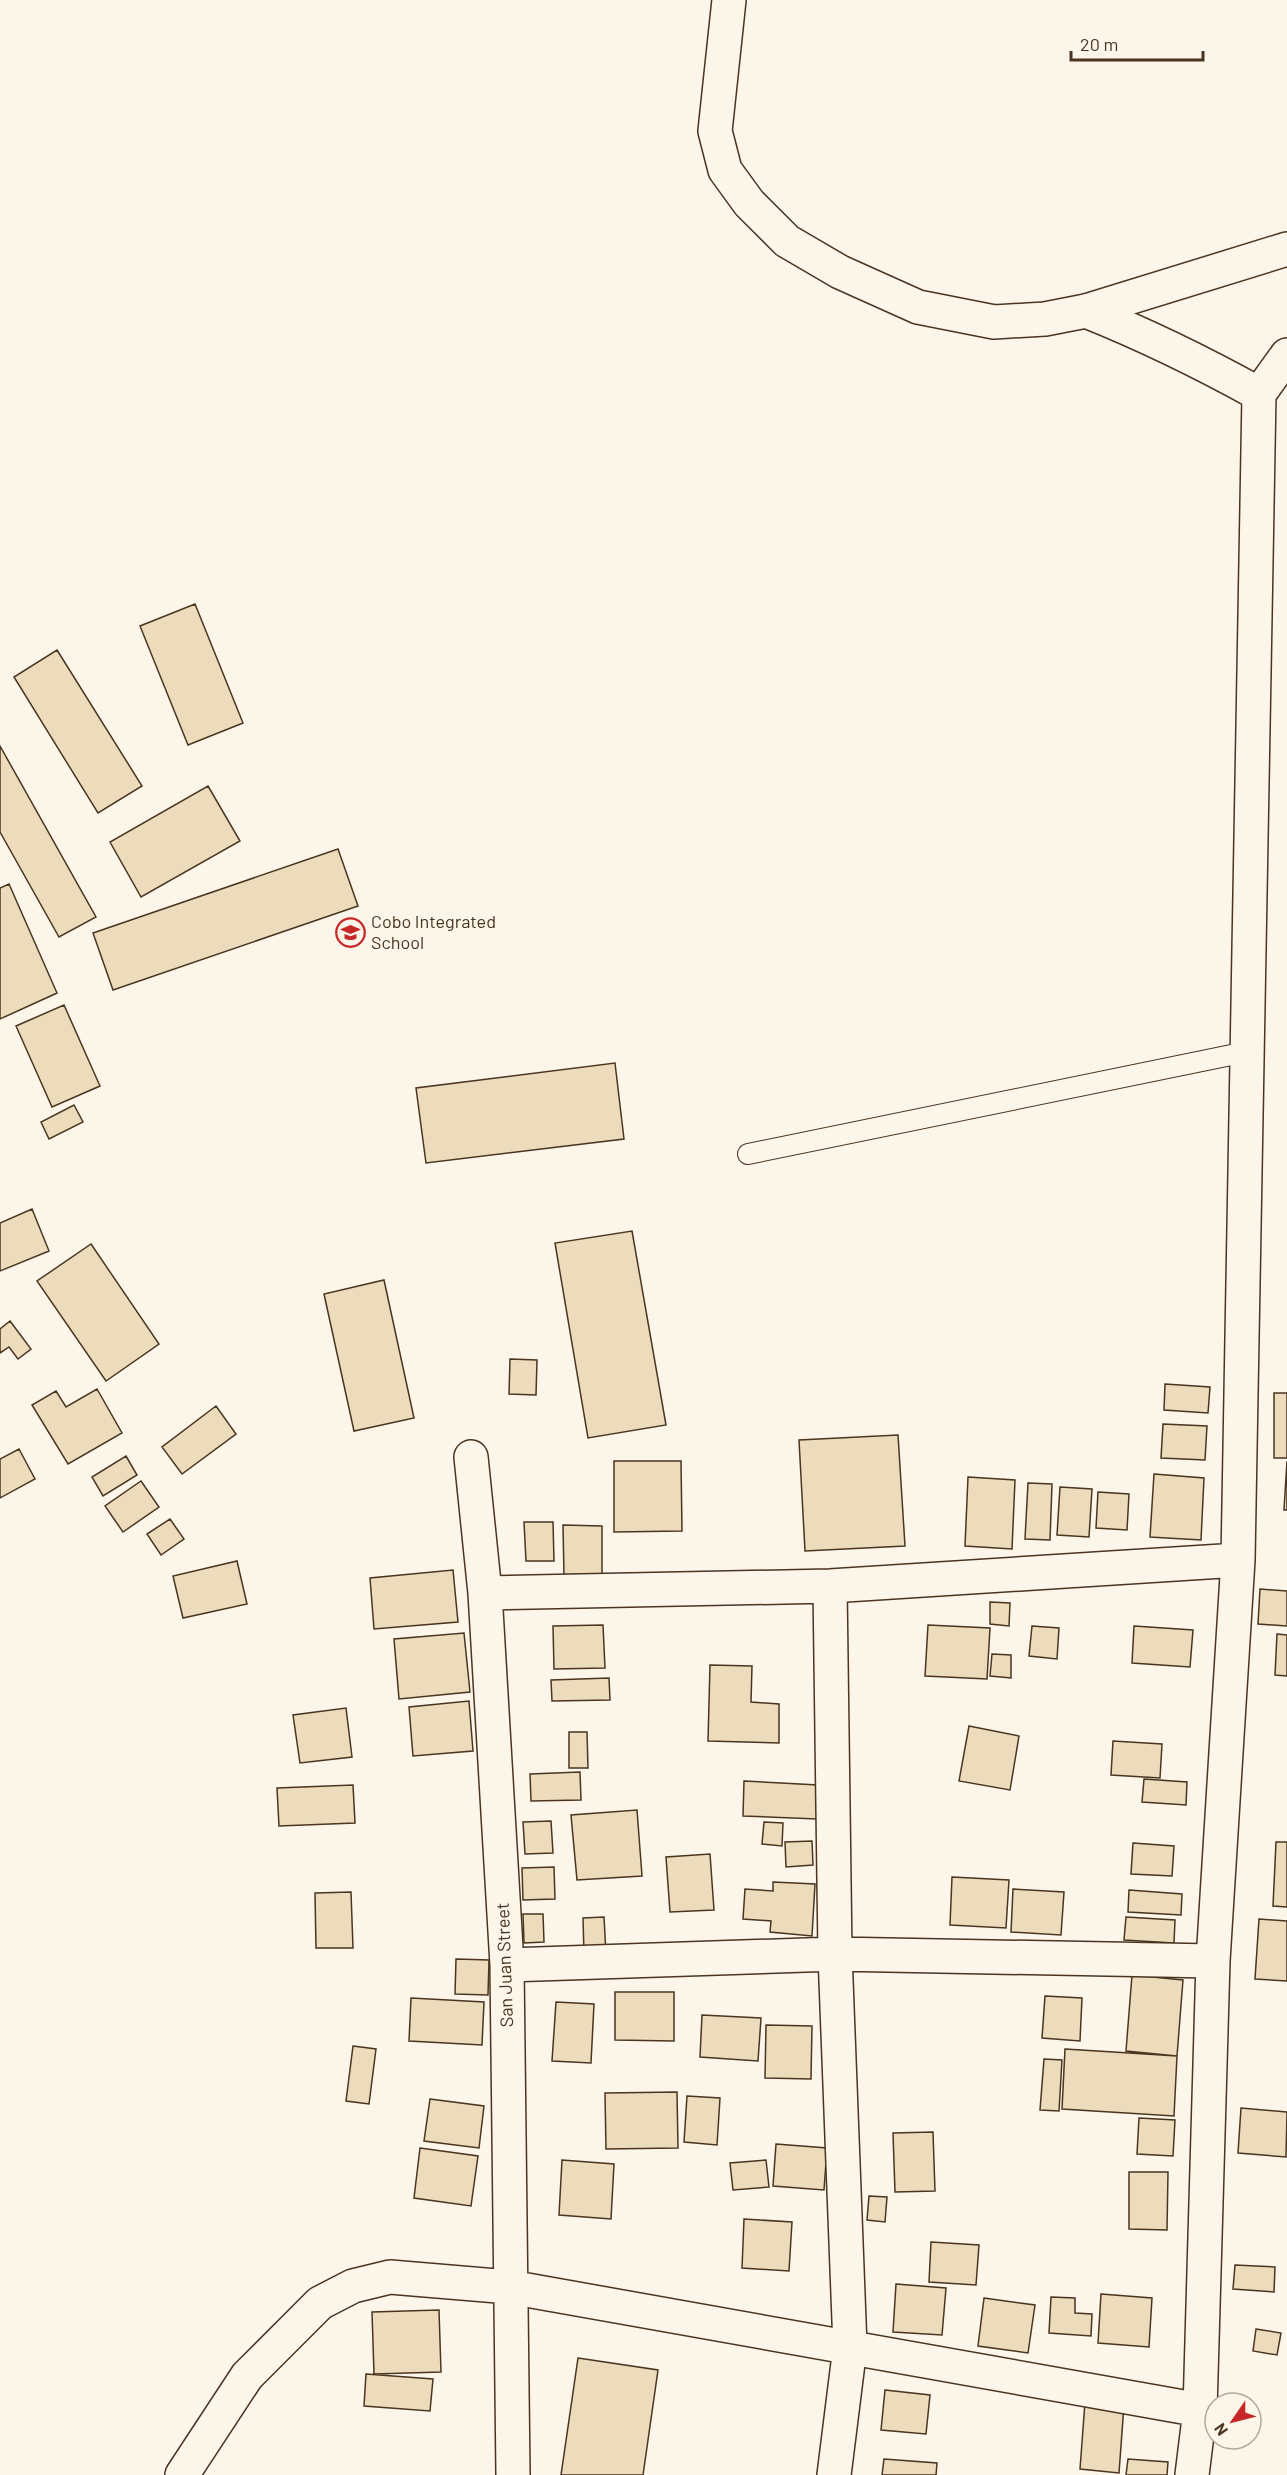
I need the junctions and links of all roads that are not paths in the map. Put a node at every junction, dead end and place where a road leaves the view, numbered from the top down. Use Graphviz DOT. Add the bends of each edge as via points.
graph roads {
  1 [pos="729,0"];
  2 [pos="1287,249"];
  3 [pos="1086,311"];
  4 [pos="1287,355"];
  5 [pos="1259,394"];
  6 [pos="1246,1052"];
  7 [pos="748,1154"];
  8 [pos="471,1457"];
  9 [pos="1238,1560"];
  10 [pos="830,1586"];
  11 [pos="485,1593"];
  12 [pos="835,1954"];
  13 [pos="1213,1961"];
  14 [pos="507,1965"];
  15 [pos="510,2287"];
  16 [pos="850,2347"];
  17 [pos="1200,2410"];
  18 [pos="182,2475"];
  19 [pos="513,2475"];
  20 [pos="834,2475"];
  21 [pos="1192,2475"];
  1 -- 3 [label="street" via="715,131 725,170 749,203 788,241 840,272 918,307 994,322 1045,319"];
  2 -- 3 [label="street"];
  3 -- 5 [label="street" via="1199,361"];
  4 -- 5 [label="street"];
  5 -- 6 [label="street"];
  6 -- 7 [label="lane"];
  6 -- 9 [label="street"];
  8 -- 11 [label="street, San Juan Street"];
  9 -- 10 [label="street"];
  9 -- 13 [label="street"];
  10 -- 11 [label="street"];
  10 -- 12 [label="street"];
  11 -- 14 [label="street, San Juan Street"];
  12 -- 13 [label="street"];
  12 -- 14 [label="street"];
  12 -- 16 [label="street"];
  13 -- 17 [label="street"];
  14 -- 15 [label="street, San Juan Street"];
  15 -- 16 [label="street"];
  15 -- 18 [label="street" via="390,2277 353,2286 320,2303 247,2376"];
  15 -- 19 [label="street, San Juan Street"];
  16 -- 17 [label="street"];
  16 -- 20 [label="street"];
  17 -- 21 [label="street"];
}
